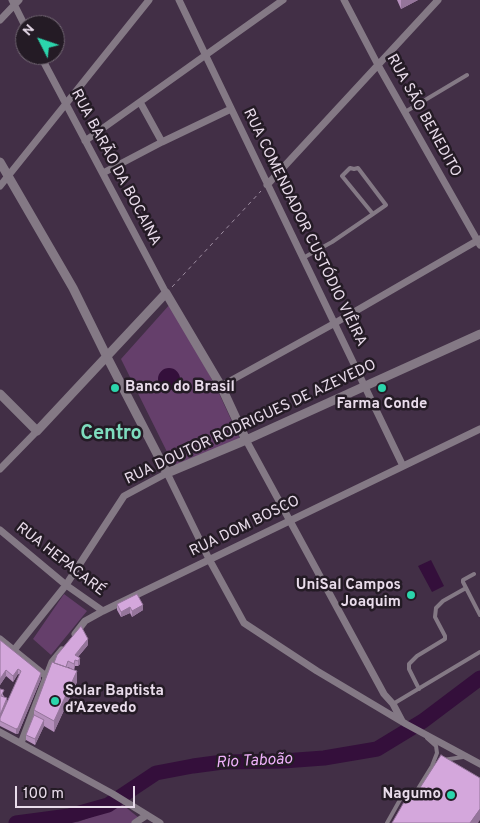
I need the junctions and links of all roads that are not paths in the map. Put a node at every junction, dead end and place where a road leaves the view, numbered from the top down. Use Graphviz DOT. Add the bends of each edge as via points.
graph roads {
  1 [pos="149,0"];
  2 [pos="179,0"];
  3 [pos="283,0"];
  4 [pos="344,0"];
  5 [pos="438,0"];
  6 [pos="15,2"];
  7 [pos="20,15"];
  8 [pos="0,20"];
  9 [pos="207,56"];
  10 [pos="45,65"];
  11 [pos="378,65"];
  12 [pos="467,75"];
  13 [pos="140,102"];
  14 [pos="65,105"];
  15 [pos="232,109"];
  16 [pos="406,112"];
  17 [pos="85,141"];
  18 [pos="162,142"];
  19 [pos="0,162"];
  20 [pos="102,173"];
  21 [pos="8,176"];
  22 [pos="267,185"];
  23 [pos="0,186"];
  24 [pos="373,214"];
  25 [pos="479,241"];
  26 [pos="302,258"];
  27 [pos="166,293"];
  28 [pos="335,323"];
  29 [pos="480,334"];
  30 [pos="106,357"];
  31 [pos="365,385"];
  32 [pos="221,386"];
  33 [pos="0,394"];
  34 [pos="480,429"];
  35 [pos="37,431"];
  36 [pos="246,440"];
  37 [pos="403,466"];
  38 [pos="0,469"];
  39 [pos="168,473"];
  40 [pos="289,521"];
  41 [pos="0,530"];
  42 [pos="209,559"];
  43 [pos="474,574"];
  44 [pos="66,585"];
  45 [pos="466,588"];
  46 [pos="103,611"];
  47 [pos="480,615"];
  48 [pos="0,639"];
  49 [pos="14,650"];
  50 [pos="480,652"];
  51 [pos="47,677"];
  52 [pos="419,688"];
  53 [pos="384,694"];
  54 [pos="369,702"];
  55 [pos="392,704"];
  56 [pos="379,708"];
  57 [pos="404,724"];
  58 [pos="0,732"];
  59 [pos="421,733"];
  60 [pos="21,743"];
  61 [pos="470,758"];
  62 [pos="480,764"];
  63 [pos="432,766"];
  64 [pos="149,819"];
  65 [pos="135,823"];
  66 [pos="160,823"];
  67 [pos="387,823"];
  1 -- 14 [label="street"];
  2 -- 9 [label="street, RUA COMENDADOR CUSTÓDIO VIÊIRA"];
  3 -- 9 [label="street"];
  4 -- 11 [label="street, RUA SÃO BENEDITO"];
  5 -- 11 [label="street"];
  6 -- 7 [label="street"];
  6 -- 8 [label="street"];
  9 -- 13 [label="street"];
  9 -- 15 [label="street, RUA COMENDADOR CUSTÓDIO VIÊIRA"];
  10 -- 14 [label="street, RUA BARÃO DA BOCAINA"];
  11 -- 16 [label="street, RUA SÃO BENEDITO"];
  11 -- 22 [label="street"];
  12 -- 16 [label="lane"];
  13 -- 17 [label="street"];
  13 -- 18 [label="street"];
  14 -- 17 [label="street, RUA BARÃO DA BOCAINA"];
  14 -- 21 [label="street"];
  15 -- 18 [label="street"];
  15 -- 22 [label="street, RUA COMENDADOR CUSTÓDIO VIÊIRA"];
  16 -- 25 [label="street, RUA SÃO BENEDITO"];
  17 -- 20 [label="street, RUA BARÃO DA BOCAINA"];
  18 -- 20 [label="street"];
  19 -- 21 [label="street"];
  20 -- 27 [label="street, RUA BARÃO DA BOCAINA"];
  21 -- 23 [label="street"];
  21 -- 30 [label="street" via="73,288"];
  22 -- 26 [label="street, RUA COMENDADOR CUSTÓDIO VIÊIRA"];
  24 -- 24 [label="lane" via="386,205 358,168 350,168 342,176"];
  24 -- 26 [label="lane"];
  25 -- 28 [label="street"];
  26 -- 28 [label="street, RUA COMENDADOR CUSTÓDIO VIÊIRA"];
  27 -- 30 [label="street"];
  27 -- 32 [label="street"];
  28 -- 31 [label="street, RUA COMENDADOR CUSTÓDIO VIÊIRA"];
  28 -- 32 [label="street"];
  29 -- 31 [label="street, RUA DOUTOR RODRIGUES DE AZEVEDO"];
  30 -- 35 [label="street"];
  30 -- 39 [label="street"];
  31 -- 36 [label="street, RUA DOUTOR RODRIGUES DE AZEVEDO"];
  31 -- 37 [label="street, RUA COMENDADOR CUSTÓDIO VIÊIRA"];
  32 -- 36 [label="street"];
  33 -- 35 [label="street"];
  34 -- 37 [label="street, RUA DOM BOSCO"];
  35 -- 38 [label="street"];
  36 -- 39 [label="street, RUA DOUTOR RODRIGUES DE AZEVEDO"];
  36 -- 40 [label="street"];
  37 -- 40 [label="street, RUA DOM BOSCO"];
  39 -- 42 [label="street"];
  39 -- 44 [label="street, RUA DOUTOR RODRIGUES DE AZEVEDO" via="124,496"];
  40 -- 42 [label="street, RUA DOM BOSCO"];
  40 -- 53 [label="street"];
  41 -- 44 [label="street, RUA HEPACARÉ"];
  42 -- 46 [label="street, RUA DOM BOSCO"];
  42 -- 54 [label="street" via="244,623"];
  43 -- 45 [label="lane" via="463,580"];
  44 -- 46 [label="street, RUA HEPACARÉ"];
  44 -- 49 [label="street, RUA DOUTOR RODRIGUES DE AZEVEDO"];
  45 -- 47 [label="lane"];
  45 -- 52 [label="lane" via="436,608 435,617 446,639 409,664"];
  46 -- 51 [label="street, RUA DOM BOSCO" via="85,621 52,662"];
  48 -- 49 [label="street"];
  49 -- 51 [label="street"];
  50 -- 52 [label="lane"];
  51 -- 60 [label="street, RUA DOM BOSCO"];
  52 -- 55 [label="lane"];
  53 -- 54 [label="street"];
  53 -- 55 [label="street"];
  54 -- 56 [label="street"];
  55 -- 56 [label="street"];
  55 -- 57 [label="street"];
  56 -- 57 [label="street"];
  57 -- 59 [label="street"];
  58 -- 60 [label="street"];
  59 -- 61 [label="street"];
  59 -- 63 [label="lane" via="436,746 438,753"];
  60 -- 64 [label="street" via="134,807"];
  61 -- 62 [label="street"];
  61 -- 63 [label="lane" via="445,760"];
  63 -- 67 [label="lane" via="416,792 401,798"];
  64 -- 65 [label="street"];
  64 -- 66 [label="street"];
}
